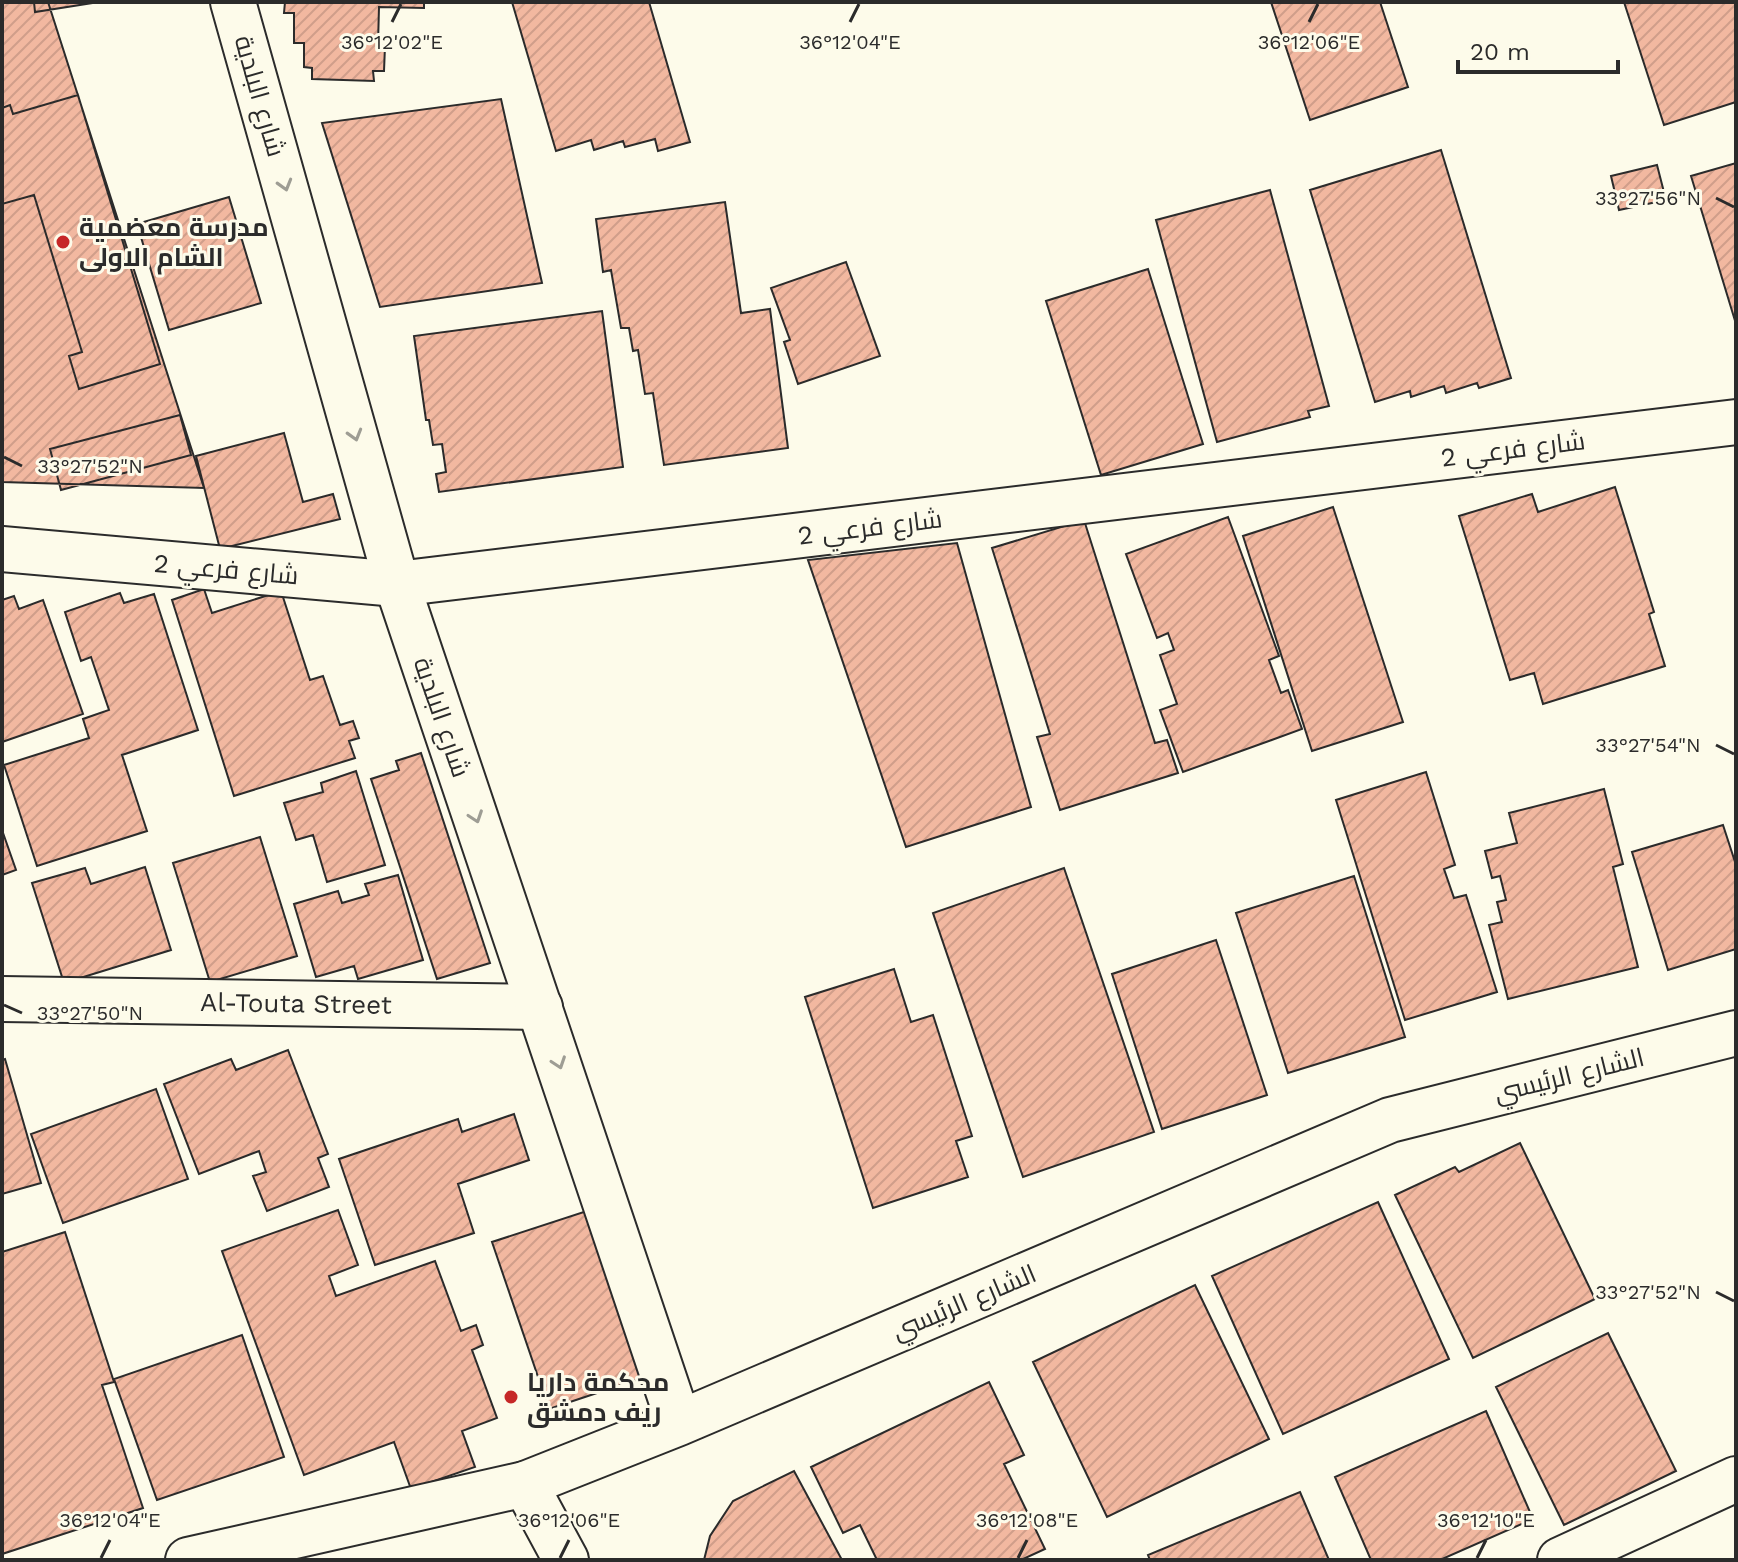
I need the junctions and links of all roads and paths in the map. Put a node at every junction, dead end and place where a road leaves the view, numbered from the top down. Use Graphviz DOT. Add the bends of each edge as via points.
graph roads {
  1 [pos="233,2"];
  2 [pos="1736,422"];
  3 [pos="2,549"];
  4 [pos="397,584"];
  5 [pos="2,999"];
  6 [pos="540,1007"];
  7 [pos="1736,1033"];
  8 [pos="679,1423"];
  9 [pos="1736,1479"];
  10 [pos="525,1484"];
  11 [pos="188,1560"];
  12 [pos="566,1560"];
  13 [pos="1560,1560"];
  1 -- 4 [label="street, شارع البلدية, one-way"];
  2 -- 4 [label="street, شارع فرعي 2"];
  3 -- 4 [label="street, شارع فرعي 2"];
  4 -- 6 [label="street, شارع البلدية, one-way"];
  5 -- 6 [label="street, Al-Touta Street"];
  6 -- 8 [label="street, شارع البلدية, one-way"];
  7 -- 8 [label="street, الشارع الرئيسي" via="1390,1120"];
  8 -- 10 [label="street, الشارع الرئيسي"];
  9 -- 13 [label="street"];
  10 -- 11 [label="street, الشارع الرئيسي"];
  10 -- 12 [label="street"];
}
